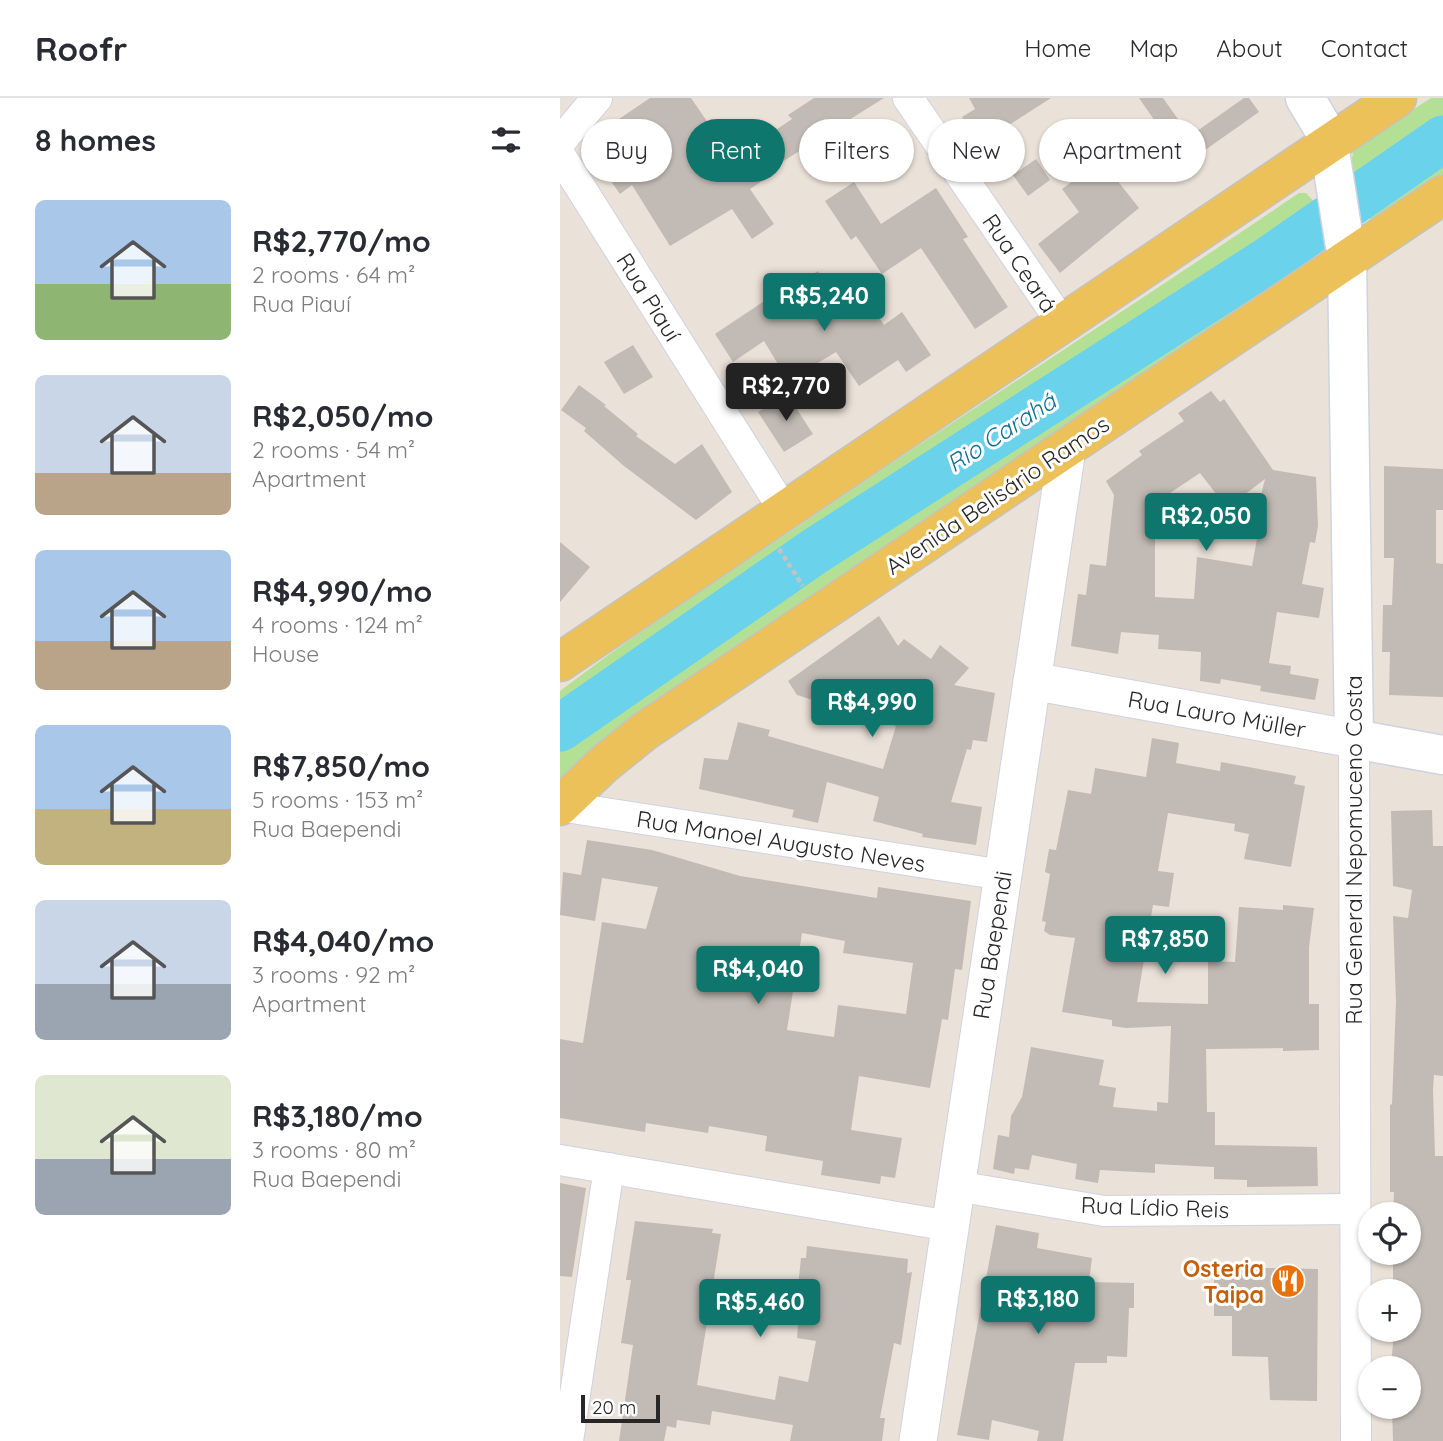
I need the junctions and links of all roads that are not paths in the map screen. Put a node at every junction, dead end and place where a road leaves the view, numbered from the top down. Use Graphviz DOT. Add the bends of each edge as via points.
graph roads {
  1 [pos="597,98"];
  2 [pos="908,98"];
  3 [pos="1305,98"];
  4 [pos="1397,98"];
  5 [pos="560,142"];
  6 [pos="560,155"];
  7 [pos="1331,156"];
  8 [pos="1443,195"];
  9 [pos="1346,247"];
  10 [pos="1062,323"];
  11 [pos="1067,449"];
  12 [pos="783,509"];
  13 [pos="560,662"];
  14 [pos="1032,681"];
  15 [pos="1354,739"];
  16 [pos="1443,755"];
  17 [pos="560,806"];
  18 [pos="1003,875"];
  19 [pos="560,1160"];
  20 [pos="609,1168"];
  21 [pos="956,1186"];
  22 [pos="1355,1209"];
  23 [pos="950,1226"];
  24 [pos="568,1441"];
  25 [pos="918,1441"];
  26 [pos="1356,1441"];
  1 -- 5 [label="street"];
  2 -- 10 [label="street, Rua Ceará"];
  3 -- 7 [label="main road, Rua General Nepomuceno Costa" via="1323,128"];
  4 -- 7 [label="main road"];
  6 -- 12 [label="street, Rua Piauí"];
  7 -- 9 [label="main road, Rua General Nepomuceno Costa"];
  7 -- 10 [label="main road"];
  8 -- 9 [label="main road, Avenida Belisário Ramos"];
  9 -- 11 [label="main road, Avenida Belisário Ramos"];
  9 -- 15 [label="main road, Rua General Nepomuceno Costa"];
  10 -- 12 [label="main road"];
  11 -- 14 [label="street, Rua Baependi"];
  11 -- 17 [label="main road, Avenida Belisário Ramos" via="645,731"];
  12 -- 13 [label="main road"];
  14 -- 15 [label="street, Rua Lauro Müller"];
  14 -- 18 [label="street, Rua Baependi"];
  15 -- 16 [label="main road, Rua Lauro Müller"];
  15 -- 22 [label="street, Rua General Nepomuceno Costa"];
  17 -- 18 [label="street, Rua Manoel Augusto Neves"];
  18 -- 21 [label="street, Rua Baependi"];
  19 -- 20 [label="street"];
  20 -- 23 [label="street"];
  20 -- 24 [label="street"];
  21 -- 22 [label="street, Rua Lídio Reis" via="1104,1211"];
  21 -- 23 [label="street, Rua Baependi"];
  22 -- 26 [label="street, Rua General Nepomuceno Costa"];
  23 -- 25 [label="street, Rua Baependi"];
}
